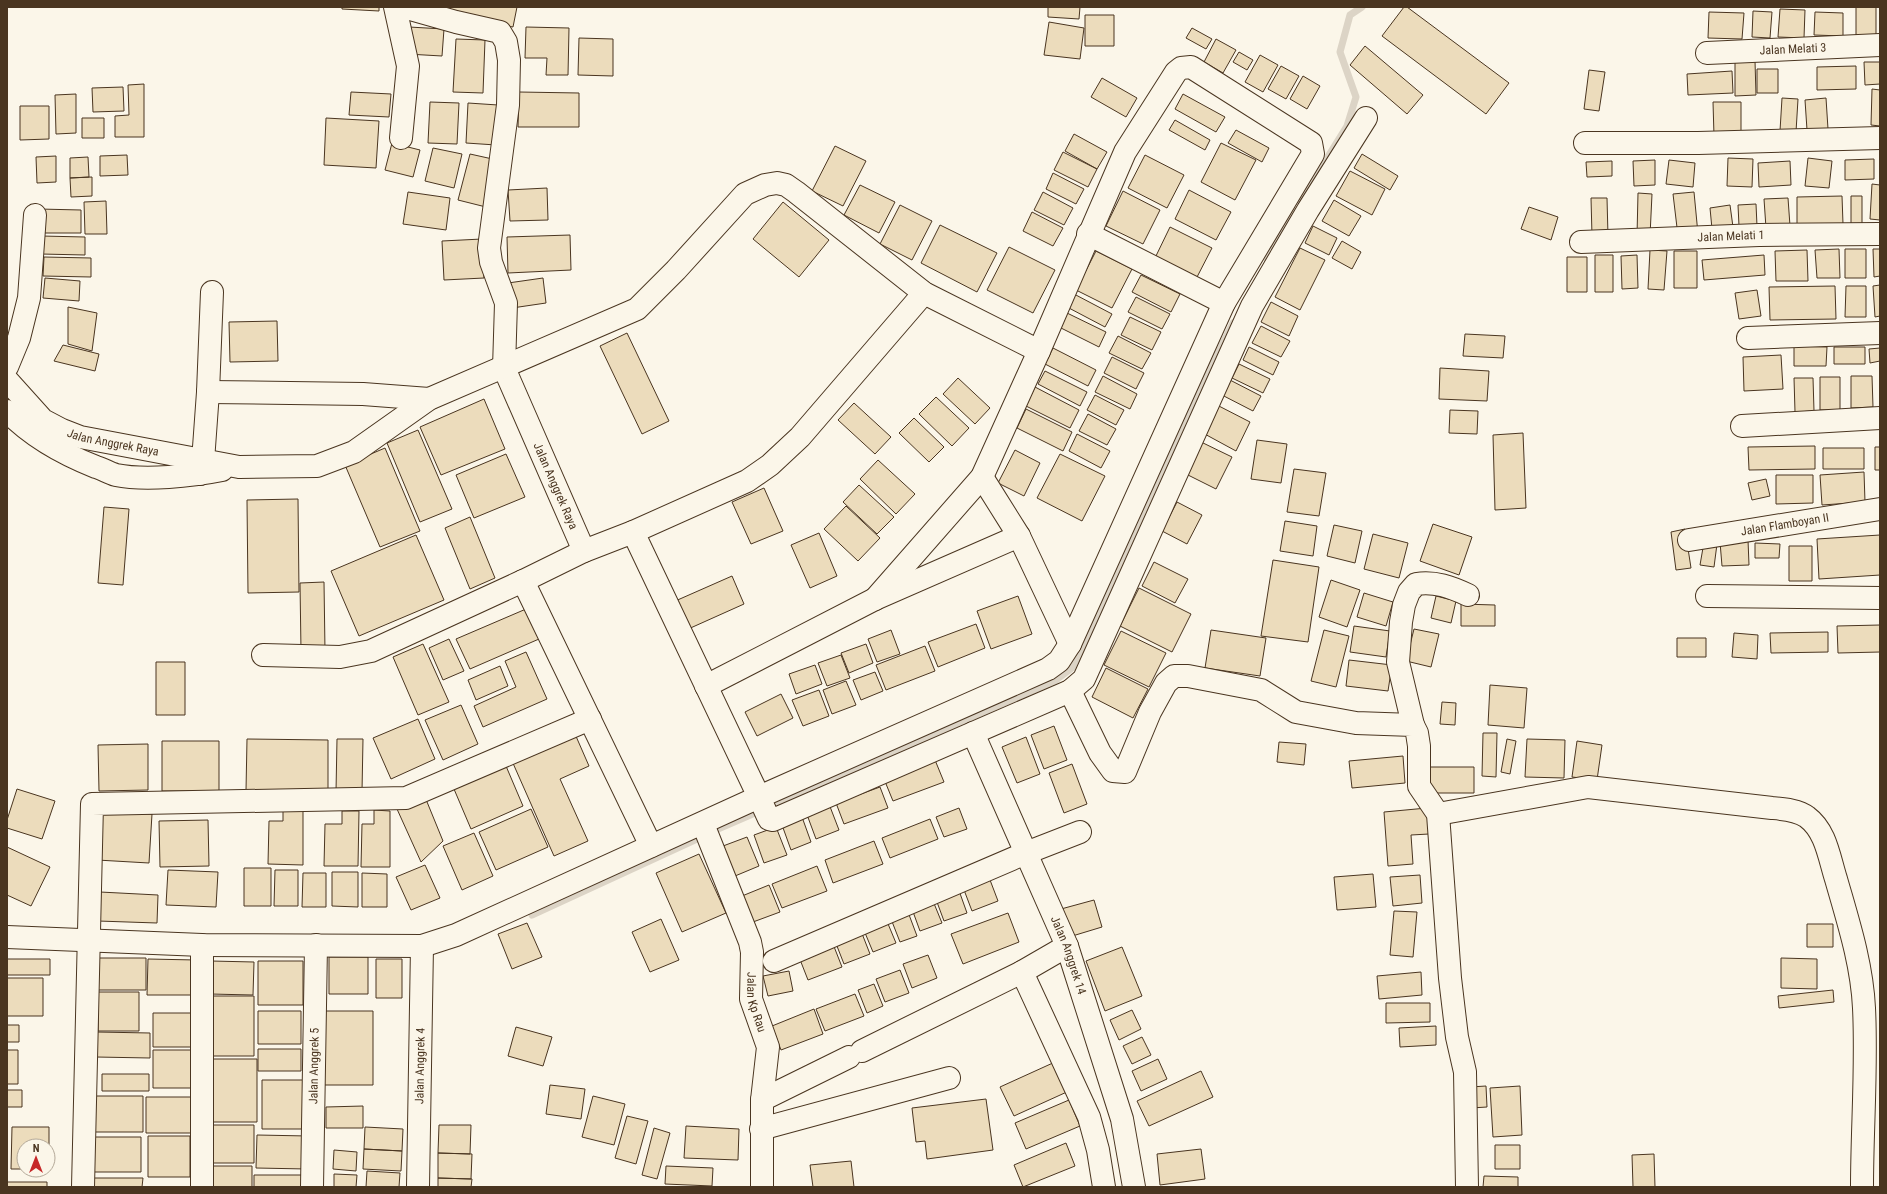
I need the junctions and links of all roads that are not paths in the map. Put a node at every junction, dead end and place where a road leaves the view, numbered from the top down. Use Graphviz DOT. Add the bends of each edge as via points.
graph roads {
  1 [pos="395,7"];
  2 [pos="403,7"];
  3 [pos="1880,45"];
  4 [pos="1707,53"];
  5 [pos="1366,118"];
  6 [pos="401,138"];
  7 [pos="1880,138"];
  8 [pos="1585,143"];
  9 [pos="35,215"];
  10 [pos="1088,234"];
  11 [pos="1880,234"];
  12 [pos="1582,242"];
  13 [pos="212,292"];
  14 [pos="924,293"];
  15 [pos="1224,304"];
  16 [pos="1880,333"];
  17 [pos="1748,338"];
  18 [pos="1039,351"];
  19 [pos="7,367"];
  20 [pos="504,368"];
  21 [pos="7,380"];
  22 [pos="208,392"];
  23 [pos="429,399"];
  24 [pos="7,411"];
  25 [pos="1880,418"];
  26 [pos="1742,426"];
  27 [pos="201,468"];
  28 [pos="982,477"];
  29 [pos="1880,509"];
  30 [pos="633,532"];
  31 [pos="1019,536"];
  32 [pos="1689,540"];
  33 [pos="584,551"];
  34 [pos="524,581"];
  35 [pos="1468,595"];
  36 [pos="1707,596"];
  37 [pos="1880,598"];
  38 [pos="876,599"];
  39 [pos="1070,644"];
  40 [pos="263,655"];
  41 [pos="706,686"];
  42 [pos="1070,691"];
  43 [pos="590,719"];
  44 [pos="1413,725"];
  45 [pos="973,733"];
  46 [pos="758,797"];
  47 [pos="1438,814"];
  48 [pos="703,824"];
  49 [pos="1080,832"];
  50 [pos="651,846"];
  51 [pos="1026,853"];
  52 [pos="7,937"];
  53 [pos="88,939"];
  54 [pos="202,945"];
  55 [pos="316,945"];
  56 [pos="422,946"];
  57 [pos="1067,946"];
  58 [pos="774,961"];
  59 [pos="1022,972"];
  60 [pos="949,1078"];
  61 [pos="762,1100"];
  62 [pos="761,1129"];
  63 [pos="83,1187"];
  64 [pos="202,1187"];
  65 [pos="312,1187"];
  66 [pos="418,1187"];
  67 [pos="762,1187"];
  68 [pos="1104,1187"];
  69 [pos="1134,1187"];
  70 [pos="1467,1187"];
  71 [pos="1862,1187"];
  1 -- 6 [label="street" via="408,66"];
  2 -- 20 [label="street" via="500,32 506,42 509,60 508,105 489,248 491,262 506,303"];
  3 -- 4 [label="street, Jalan Melati 3"];
  5 -- 42 [label="street" via="1252,306 1084,679"];
  7 -- 8 [label="street"];
  9 -- 19 [label="street" via="29,298 19,338"];
  10 -- 15 [label="street"];
  10 -- 15 [label="street" via="1125,152 1176,72 1191,67 1311,142 1313,148 1313,154"];
  10 -- 18 [label="street"];
  11 -- 12 [label="street, Jalan Melati 1" via="1759,235"];
  13 -- 22 [label="street"];
  14 -- 18 [label="street"];
  14 -- 20 [label="street" via="786,185 765,185 745,194 637,309"];
  14 -- 30 [label="street" via="800,437 770,465 747,481"];
  15 -- 39 [label="street"];
  16 -- 17 [label="street"];
  18 -- 28 [label="street"];
  20 -- 23 [label="street, Jalan Anggrek Raya"];
  20 -- 33 [label="street, Jalan Anggrek Raya"];
  21 -- 27 [label="street, Jalan Anggrek Raya" via="43,420 62,430 80,437"];
  22 -- 23 [label="street" via="363,394"];
  22 -- 27 [label="street"];
  23 -- 27 [label="street, Jalan Anggrek Raya" via="354,452 317,466"];
  24 -- 27 [label="street, Jalan Anggrek Raya" via="52,447 116,475 157,478"];
  25 -- 26 [label="street"];
  28 -- 31 [label="street"];
  28 -- 38 [label="street"];
  29 -- 32 [label="street, Jalan Flamboyan II"];
  30 -- 33 [label="street"];
  30 -- 41 [label="street"];
  31 -- 38 [label="street"];
  31 -- 39 [label="street"];
  33 -- 34 [label="street"];
  34 -- 40 [label="street" via="371,651 340,657"];
  34 -- 43 [label="street"];
  35 -- 44 [label="street" via="1430,582 1416,584 1409,592 1401,622 1398,662"];
  36 -- 37 [label="street"];
  38 -- 41 [label="street"];
  39 -- 46 [label="street" via="1059,661 1048,669"];
  41 -- 46 [label="street"];
  42 -- 44 [label="street" via="1100,753 1113,771 1125,772 1150,712 1166,683 1174,676 1188,676 1261,690 1296,712 1356,723"];
  42 -- 45 [label="street"];
  43 -- 50 [label="street"];
  43 -- 53 [label="street" via="406,798 92,804"];
  44 -- 47 [label="street" via="1419,746 1419,786"];
  45 -- 46 [label="street" via="778,819 769,819"];
  45 -- 51 [label="street, Jalan Anggrek 14"];
  46 -- 48 [label="street"];
  47 -- 70 [label="street" via="1450,978 1457,1038 1465,1072"];
  47 -- 71 [label="street" via="1588,787 1791,810 1806,816 1817,826 1824,841 1849,923 1859,969 1864,1008"];
  48 -- 50 [label="street"];
  48 -- 61 [label="street, Jalan Kp Rau" via="750,942 751,999 768,1047"];
  49 -- 51 [label="street"];
  50 -- 56 [label="street" via="456,935"];
  51 -- 57 [label="street, Jalan Anggrek 14"];
  51 -- 58 [label="street"];
  52 -- 53 [label="street"];
  53 -- 54 [label="street"];
  53 -- 63 [label="street"];
  54 -- 55 [label="street"];
  54 -- 64 [label="street"];
  55 -- 56 [label="street"];
  55 -- 65 [label="street, Jalan Anggrek 5"];
  56 -- 66 [label="street, Jalan Anggrek 4"];
  57 -- 59 [label="street"];
  57 -- 69 [label="street, Jalan Anggrek 14" via="1122,1119"];
  59 -- 61 [label="street"];
  59 -- 68 [label="street" via="1089,1117"];
  60 -- 62 [label="street"];
  61 -- 62 [label="street, Jalan Kp Rau"];
  62 -- 67 [label="street, Jalan Kp Rau"];
}
